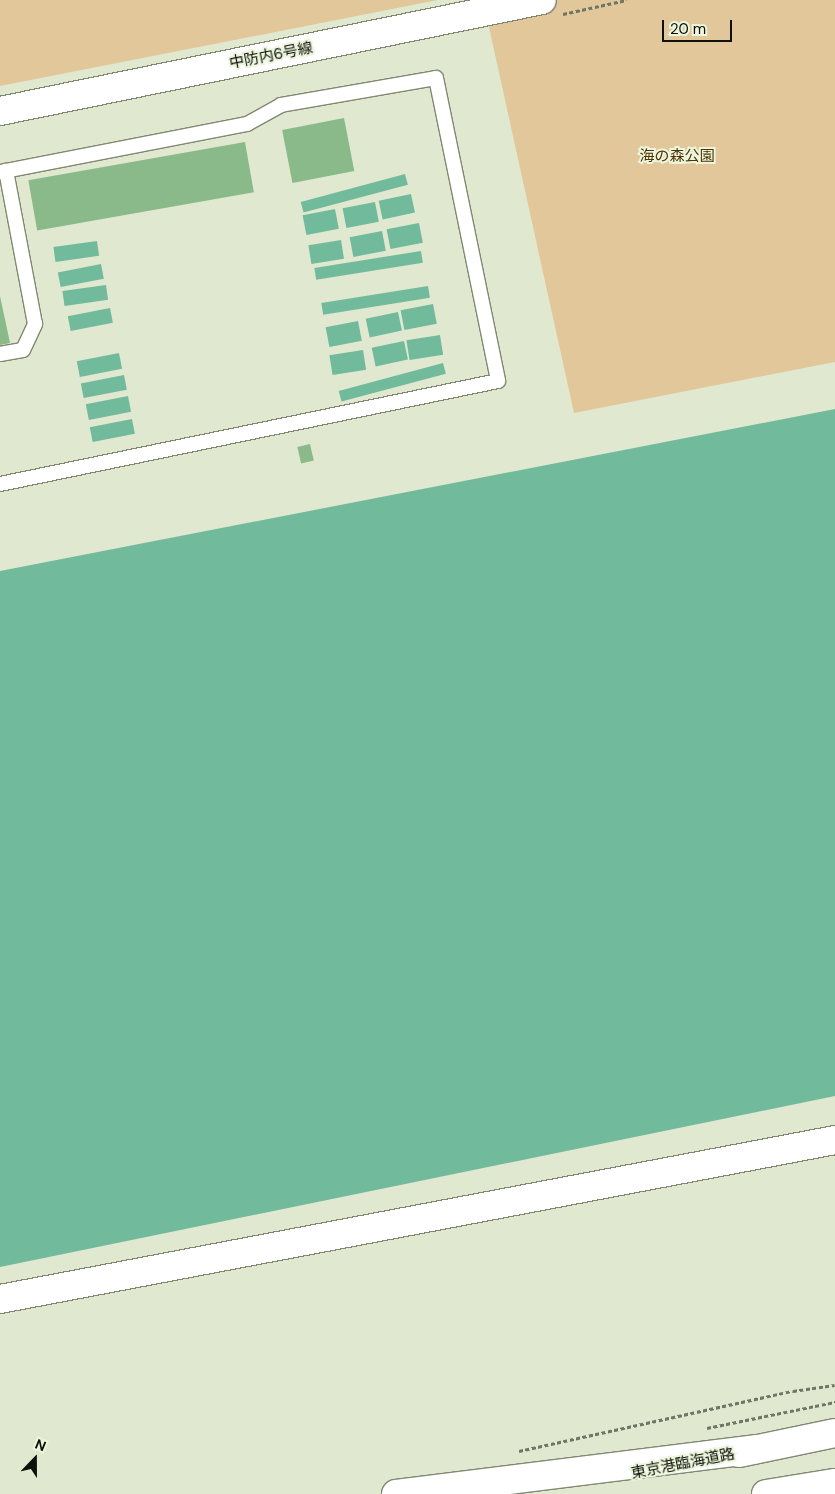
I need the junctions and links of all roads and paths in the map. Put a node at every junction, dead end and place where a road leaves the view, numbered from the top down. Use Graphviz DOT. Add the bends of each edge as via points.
graph roads {
  1 [pos="542,0"];
  2 [pos="0,111"];
  3 [pos="3,171"];
  4 [pos="0,354"];
  5 [pos="0,484"];
  6 [pos="835,1140"];
  7 [pos="0,1299"];
  8 [pos="835,1385"];
  9 [pos="835,1433"];
  10 [pos="757,1449"];
  11 [pos="512,1452"];
  12 [pos="835,1483"];
  13 [pos="396,1494"];
  14 [pos="531,1494"];
  15 [pos="766,1494"];
  1 -- 2 [label="street, 中防内6号線"];
  3 -- 4 [label="lane" via="35,324 23,350"];
  3 -- 5 [label="lane" via="247,124 281,105 436,78 498,381"];
  6 -- 7 [label="street"];
  8 -- 11 [label="path" via="793,1390"];
  9 -- 10 [label="street, 東京港臨海道路"];
  10 -- 13 [label="street"];
  10 -- 14 [label="street, 東京港臨海道路"];
  12 -- 15 [label="street"];
}
